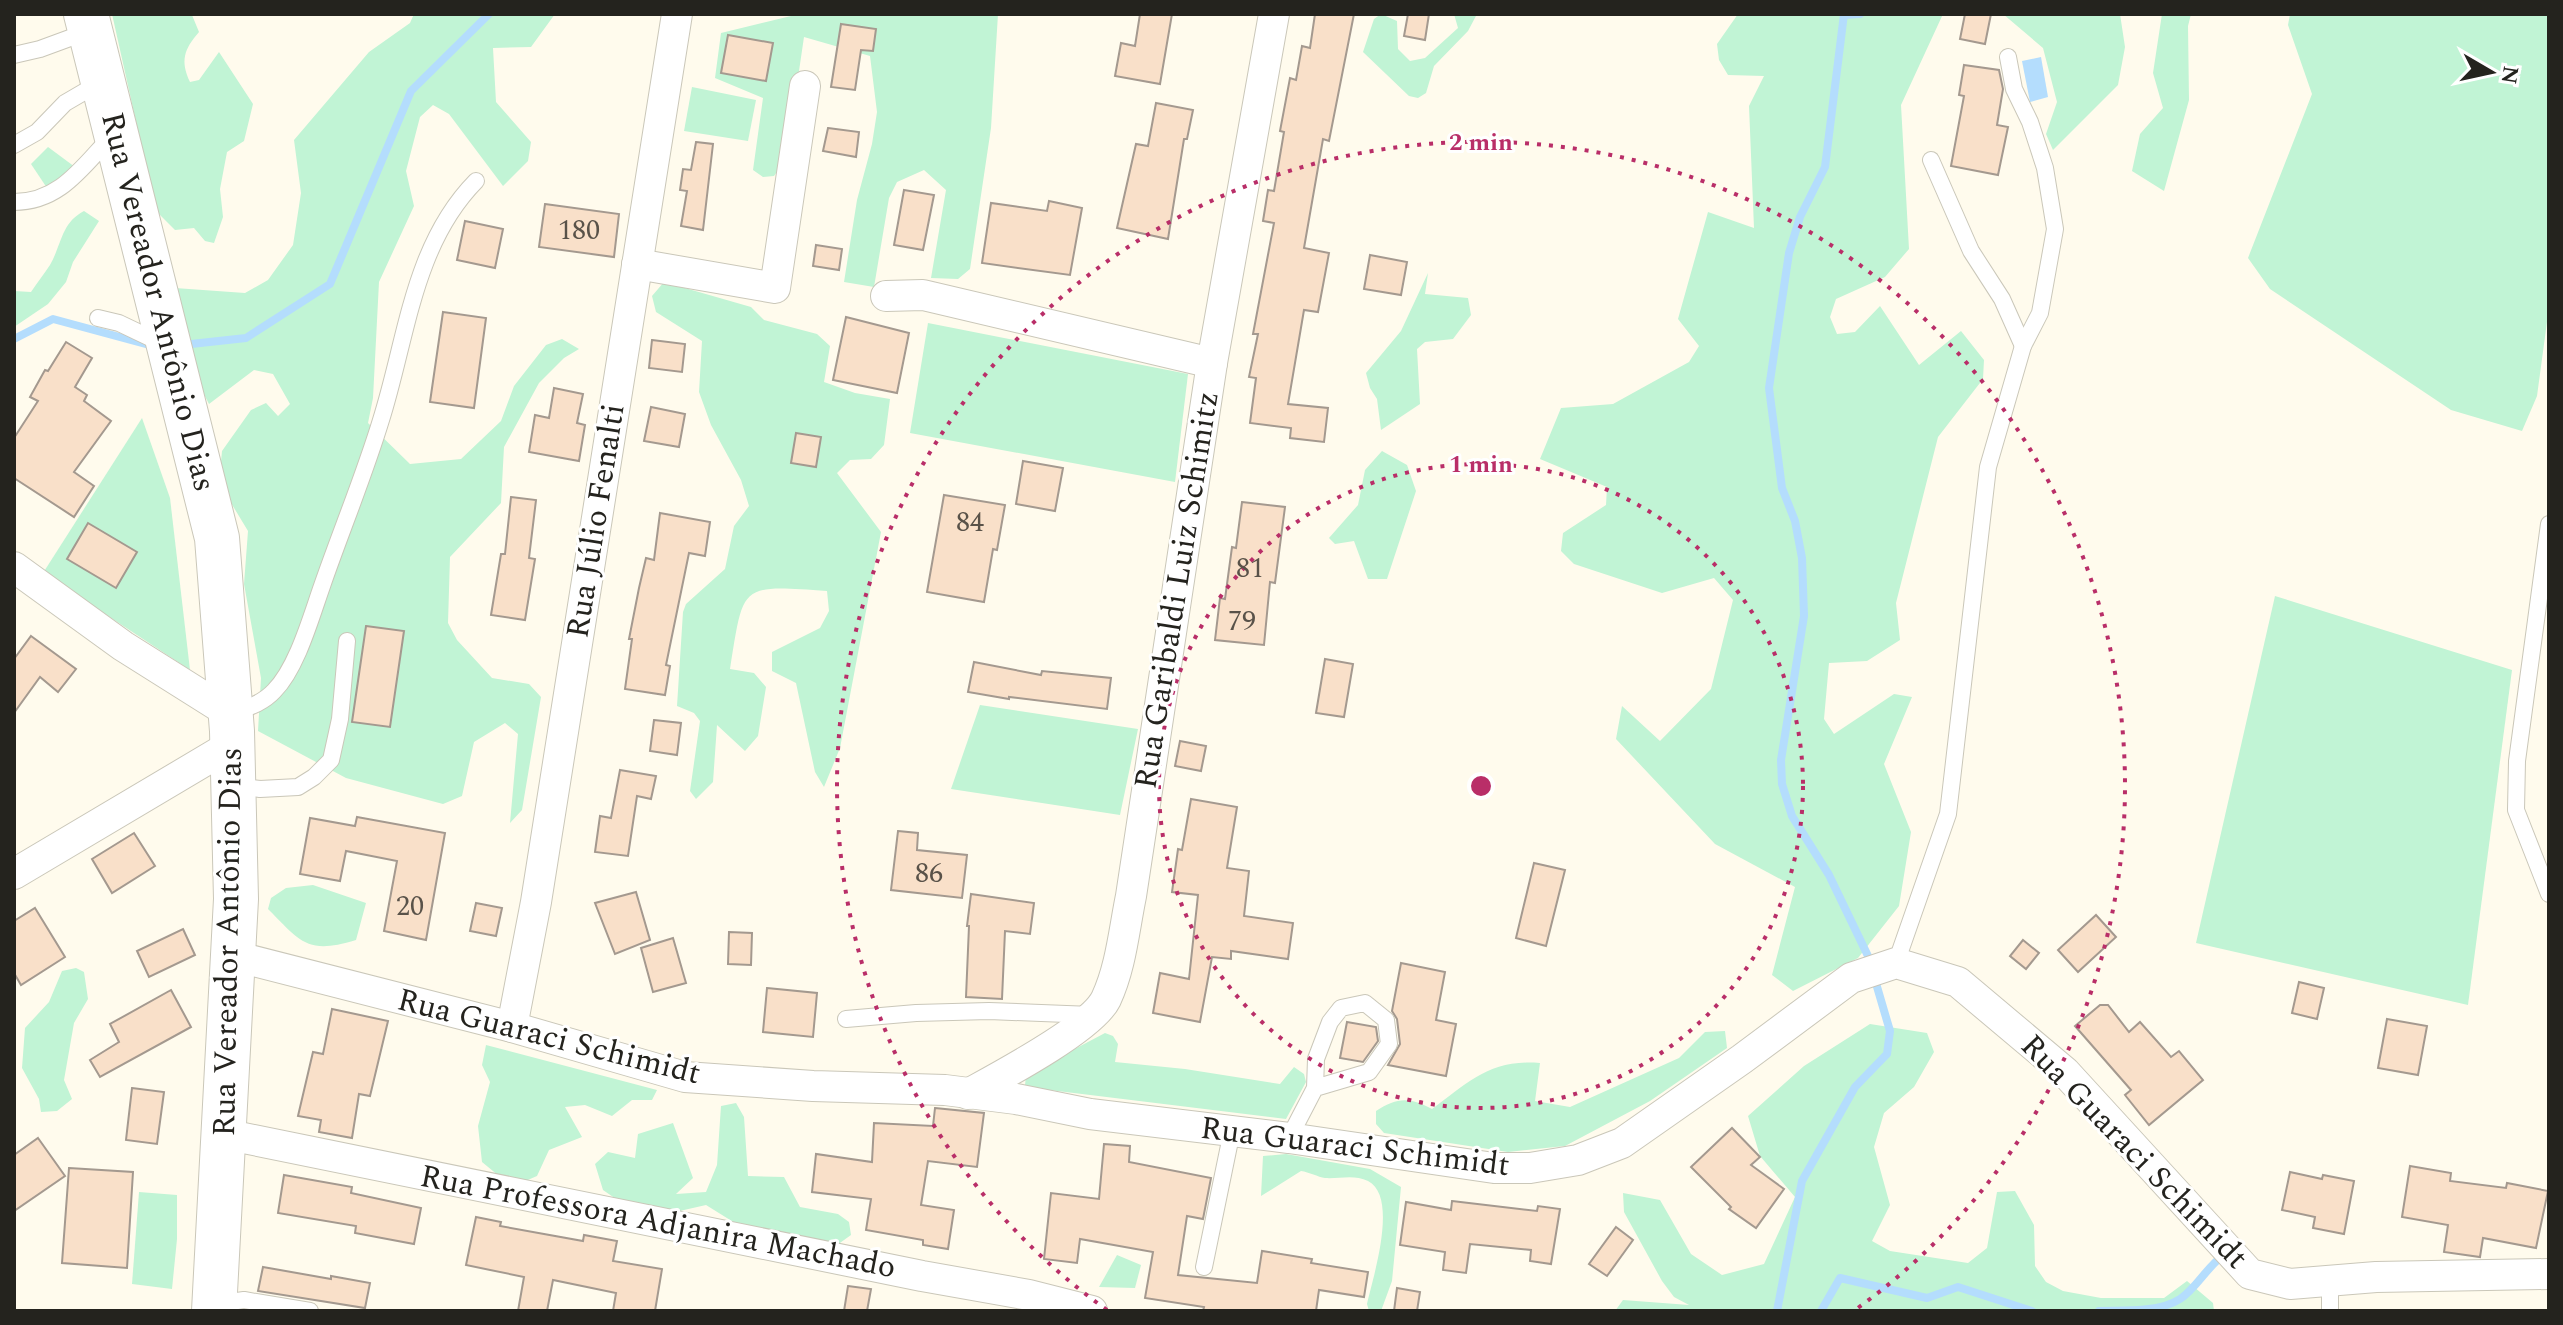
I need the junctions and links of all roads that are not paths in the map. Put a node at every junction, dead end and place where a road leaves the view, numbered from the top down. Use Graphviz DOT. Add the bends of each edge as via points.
graph roads {
  1 [pos="677,14"];
  2 [pos="1274,14"];
  3 [pos="88,22"];
  4 [pos="14,55"];
  5 [pos="2008,57"];
  6 [pos="103,81"];
  7 [pos="805,86"];
  8 [pos="115,133"];
  9 [pos="14,145"];
  10 [pos="1931,160"];
  11 [pos="476,181"];
  12 [pos="14,202"];
  13 [pos="637,264"];
  14 [pos="886,296"];
  15 [pos="98,318"];
  16 [pos="2023,346"];
  17 [pos="168,347"];
  18 [pos="1212,363"];
  19 [pos="2549,524"];
  20 [pos="14,567"];
  21 [pos="347,641"];
  22 [pos="233,748"];
  23 [pos="14,874"];
  24 [pos="2549,894"];
  25 [pos="234,956"];
  26 [pos="1896,963"];
  27 [pos="1094,1015"];
  28 [pos="846,1019"];
  29 [pos="512,1027"];
  30 [pos="1315,1088"];
  31 [pos="968,1094"];
  32 [pos="1232,1131"];
  33 [pos="224,1134"];
  34 [pos="1289,1138"];
  35 [pos="1204,1267"];
  36 [pos="2549,1274"];
  37 [pos="2330,1296"];
  38 [pos="214,1308"];
  39 [pos="310,1311"];
  40 [pos="1092,1311"];
  1 -- 13 [label="street, Rua Júlio Fenalti"];
  2 -- 18 [label="street, Rua Garibaldi Luiz Schimitz"];
  3 -- 4 [label="lane" via="40,49"];
  3 -- 6 [label="street, Rua Vereador Antônio Dias"];
  5 -- 16 [label="lane" via="2014,89 2045,168 2055,229 2040,313"];
  6 -- 8 [label="street, Rua Vereador Antônio Dias"];
  6 -- 9 [label="lane" via="65,103 37,132"];
  7 -- 13 [label="street" via="775,288"];
  8 -- 12 [label="lane" via="55,194"];
  8 -- 17 [label="street, Rua Vereador Antônio Dias"];
  10 -- 16 [label="lane" via="1971,251 2002,299"];
  11 -- 22 [label="lane" via="436,235 416,282 380,426 299,650 275,691 256,705"];
  13 -- 29 [label="street, Rua Júlio Fenalti"];
  14 -- 18 [label="street" via="923,295"];
  15 -- 17 [label="lane"];
  16 -- 26 [label="lane" via="1988,467 1948,814"];
  17 -- 22 [label="street, Rua Vereador Antônio Dias" via="217,538"];
  18 -- 27 [label="street, Rua Garibaldi Luiz Schimitz" via="1131,896 1116,970 1105,1002"];
  19 -- 24 [label="lane" via="2516,773 2516,810"];
  20 -- 22 [label="street" via="123,646"];
  21 -- 22 [label="lane" via="331,760 314,777 298,787 260,789"];
  22 -- 23 [label="street"];
  22 -- 25 [label="street, Rua Vereador Antônio Dias"];
  25 -- 29 [label="street, Rua Guaraci Schimidt"];
  25 -- 33 [label="street, Rua Vereador Antônio Dias"];
  26 -- 34 [label="street, Rua Guaraci Schimidt" via="1851,978 1622,1143 1578,1160 1494,1168"];
  26 -- 37 [label="street, Rua Guaraci Schimidt" via="1958,982 2065,1072 2250,1274"];
  27 -- 28 [label="lane" via="989,1011"];
  27 -- 31 [label="street, Rua Garibaldi Luiz Schimitz" via="1027,1062"];
  29 -- 31 [label="street, Rua Guaraci Schimidt" via="685,1077"];
  30 -- 30 [label="lane" via="1369,1072 1389,1044 1386,1020 1365,1003 1341,1008 1330,1022 1316,1059"];
  30 -- 34 [label="lane"];
  31 -- 32 [label="street, Rua Guaraci Schimidt"];
  32 -- 34 [label="street, Rua Guaraci Schimidt"];
  32 -- 35 [label="lane"];
  33 -- 38 [label="street, Rua Vereador Antônio Dias"];
  33 -- 40 [label="street, Rua Professora Adjanira Machado"];
  36 -- 37 [label="street, Rua Guaraci Schimidt" via="2376,1277"];
  38 -- 39 [label="lane" via="244,1300"];
}
